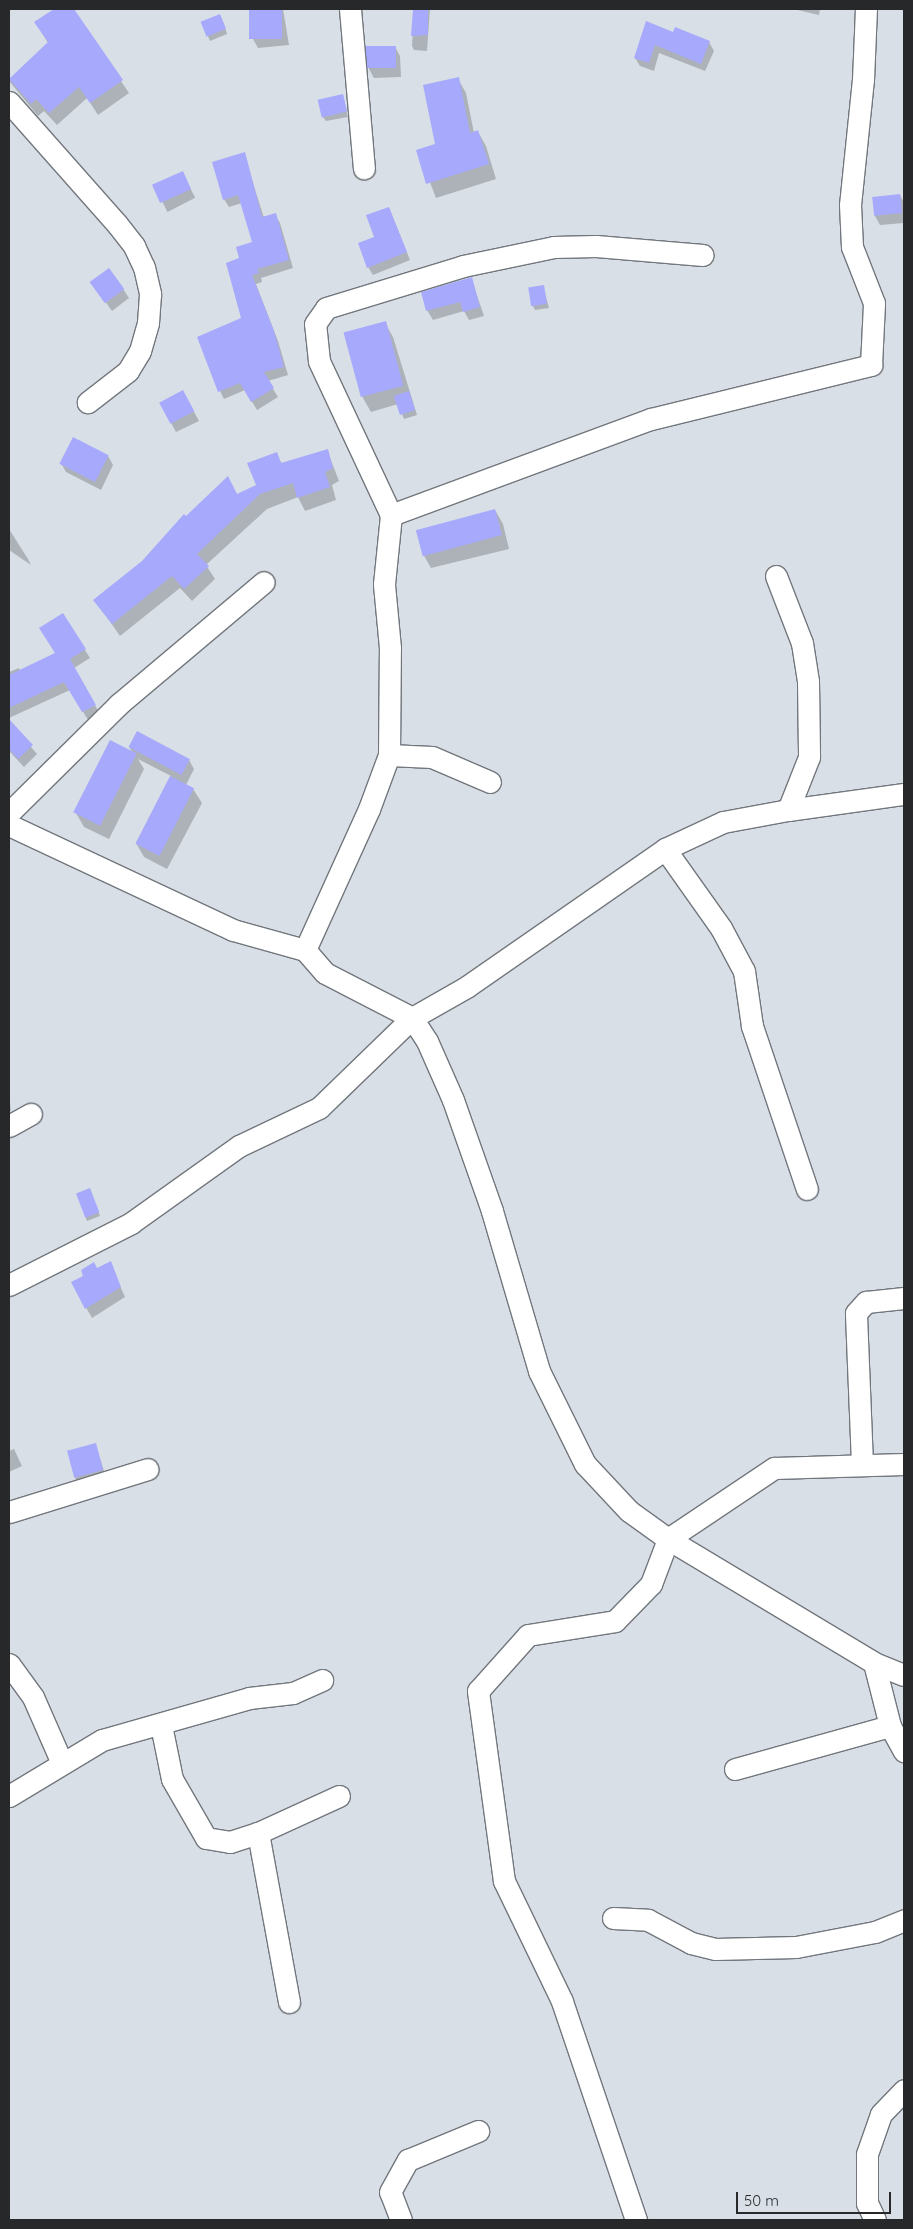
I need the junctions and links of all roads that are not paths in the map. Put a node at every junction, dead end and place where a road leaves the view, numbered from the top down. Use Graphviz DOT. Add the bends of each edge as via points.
graph roads {
  1 [pos="350,9"];
  2 [pos="866,9"];
  3 [pos="9,102"];
  4 [pos="364,168"];
  5 [pos="703,255"];
  6 [pos="88,402"];
  7 [pos="391,515"];
  8 [pos="776,576"];
  9 [pos="264,582"];
  10 [pos="389,755"];
  11 [pos="490,782"];
  12 [pos="904,794"];
  13 [pos="788,810"];
  14 [pos="10,827"];
  15 [pos="665,849"];
  16 [pos="305,950"];
  17 [pos="412,1018"];
  18 [pos="31,1114"];
  19 [pos="9,1126"];
  20 [pos="807,1189"];
  21 [pos="9,1285"];
  22 [pos="904,1298"];
  23 [pos="862,1464"];
  24 [pos="904,1464"];
  25 [pos="148,1469"];
  26 [pos="9,1512"];
  27 [pos="668,1539"];
  28 [pos="9,1664"];
  29 [pos="874,1664"];
  30 [pos="904,1675"];
  31 [pos="322,1680"];
  32 [pos="161,1725"];
  33 [pos="890,1726"];
  34 [pos="904,1751"];
  35 [pos="62,1763"];
  36 [pos="735,1769"];
  37 [pos="9,1796"];
  38 [pos="340,1796"];
  39 [pos="258,1833"];
  40 [pos="613,1918"];
  41 [pos="904,1920"];
  42 [pos="289,2002"];
  43 [pos="904,2090"];
  44 [pos="478,2131"];
  45 [pos="401,2220"];
  46 [pos="636,2220"];
  47 [pos="875,2220"];
  1 -- 4 [label="street"];
  2 -- 7 [label="street" via="863,80 850,205 852,247 874,303 872,365 651,419"];
  3 -- 6 [label="street" via="117,224 134,246 144,267 150,294 148,323 140,351 128,371"];
  5 -- 7 [label="street" via="596,246 554,247 463,266 326,308 315,324 319,361"];
  7 -- 10 [label="street" via="384,584 390,648"];
  8 -- 13 [label="street" via="802,643 808,681 809,757"];
  9 -- 14 [label="street" via="118,704"];
  10 -- 11 [label="street" via="432,757"];
  10 -- 16 [label="street" via="369,810"];
  12 -- 13 [label="street"];
  13 -- 15 [label="street" via="723,822"];
  14 -- 16 [label="street" via="233,930"];
  15 -- 17 [label="street" via="468,986"];
  15 -- 20 [label="street" via="721,928 744,971 752,1026"];
  16 -- 17 [label="street" via="325,973"];
  17 -- 21 [label="street" via="319,1108 239,1146 131,1223"];
  17 -- 27 [label="street" via="427,1041 453,1100 492,1211 538,1371 559,1417 585,1464 607,1490 629,1511"];
  18 -- 19 [label="street"];
  22 -- 23 [label="street" via="866,1302 856,1313"];
  23 -- 24 [label="street"];
  23 -- 27 [label="street" via="774,1468"];
  25 -- 26 [label="street"];
  27 -- 29 [label="street"];
  27 -- 46 [label="street" via="651,1584 615,1621 528,1635 478,1691 504,1881 562,2001"];
  28 -- 35 [label="street" via="33,1697"];
  29 -- 30 [label="street"];
  29 -- 33 [label="street"];
  31 -- 32 [label="street" via="294,1693 249,1698"];
  32 -- 35 [label="street" via="102,1740"];
  32 -- 39 [label="street" via="172,1779 206,1838 230,1842"];
  33 -- 34 [label="street"];
  33 -- 36 [label="street"];
  35 -- 37 [label="street"];
  38 -- 39 [label="street"];
  39 -- 42 [label="street"];
  40 -- 41 [label="street" via="648,1920 691,1943 715,1949 796,1947 875,1932"];
  43 -- 47 [label="street" via="880,2114 867,2154 867,2202"];
  44 -- 45 [label="street" via="408,2160 390,2192"];
}
